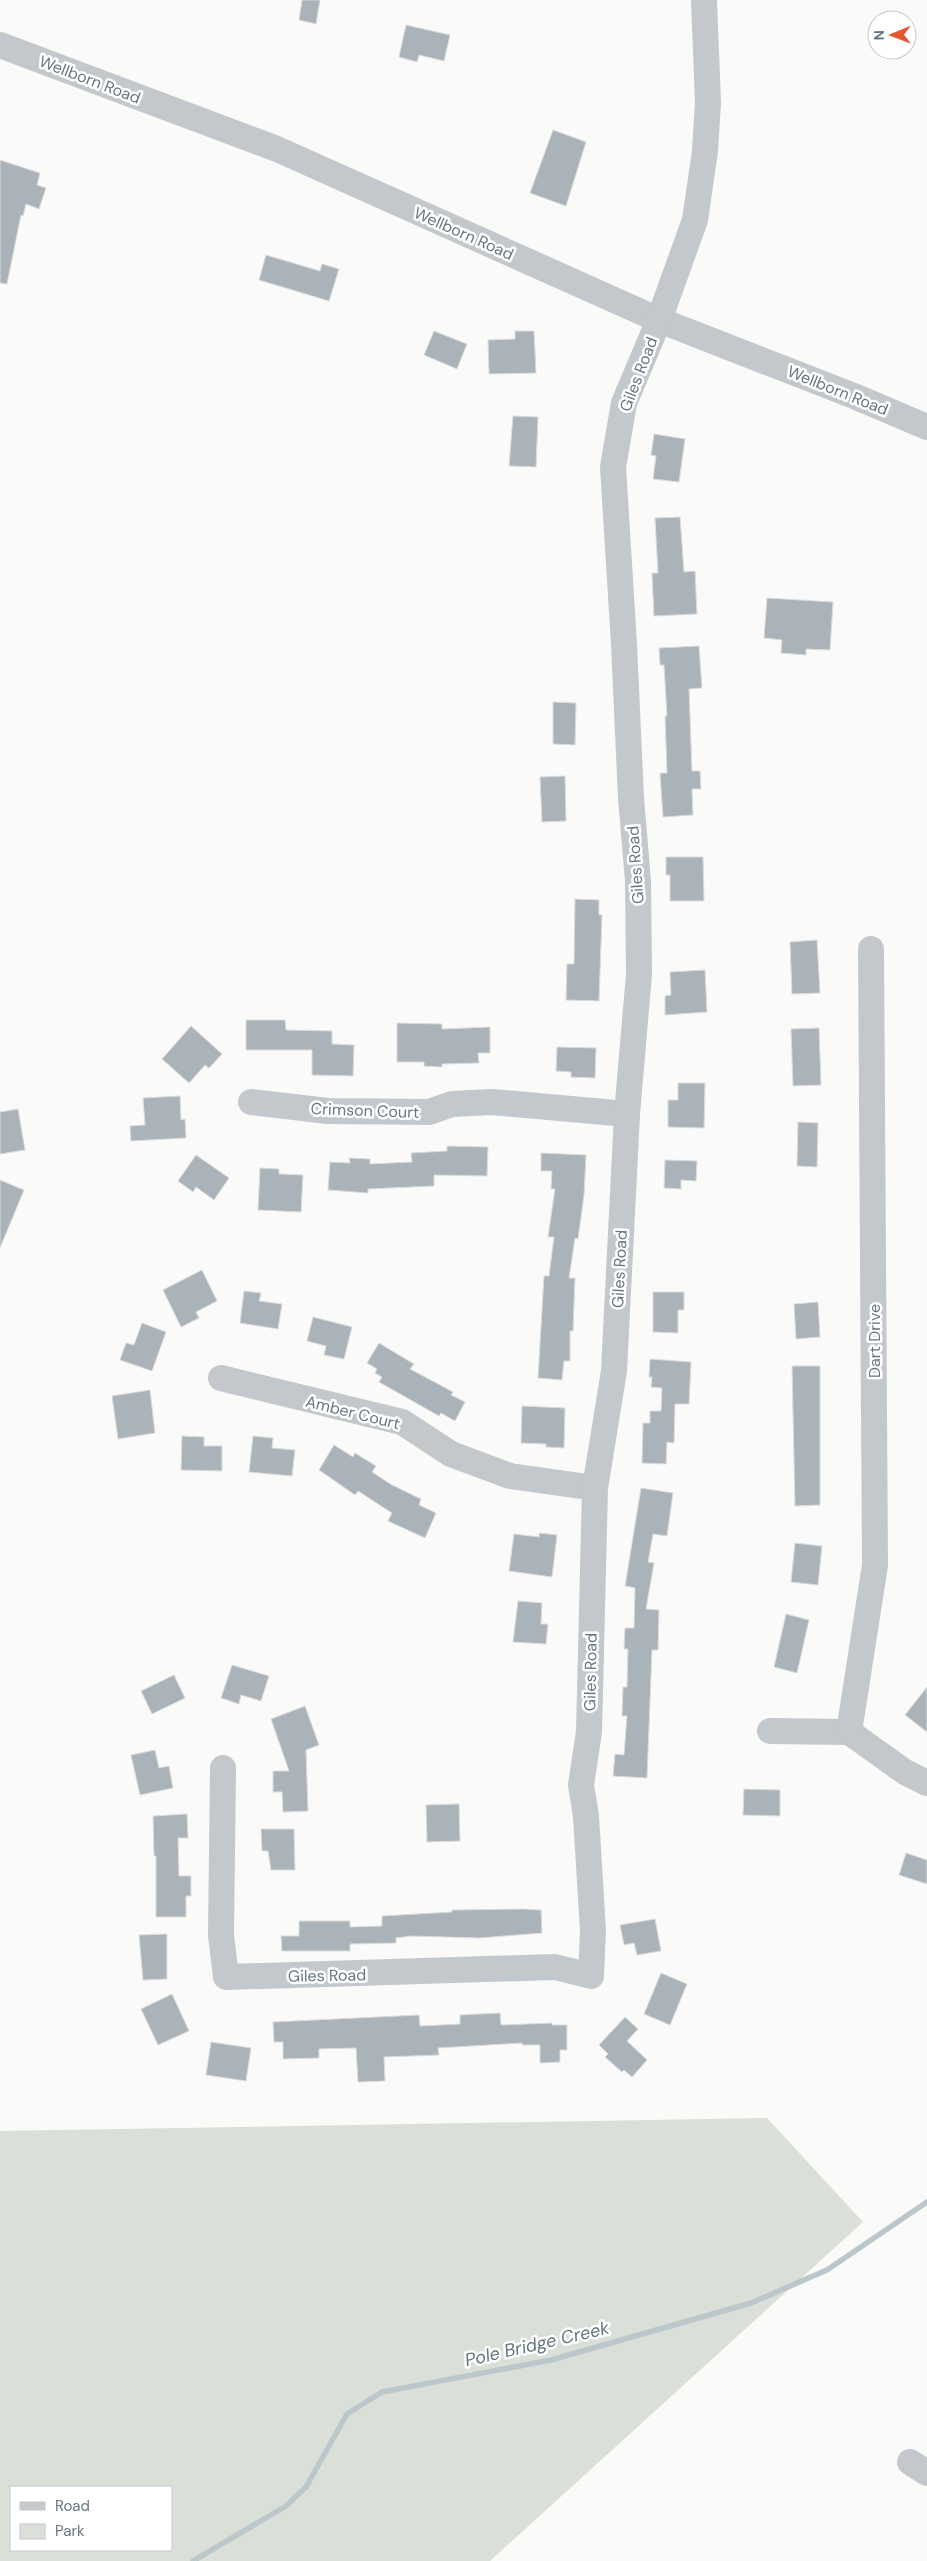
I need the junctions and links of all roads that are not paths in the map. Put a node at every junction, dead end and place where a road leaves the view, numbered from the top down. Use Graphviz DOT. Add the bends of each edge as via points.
graph roads {
  1 [pos="704,0"];
  2 [pos="0,45"];
  3 [pos="659,320"];
  4 [pos="927,427"];
  5 [pos="871,949"];
  6 [pos="251,1102"];
  7 [pos="628,1114"];
  8 [pos="221,1378"];
  9 [pos="594,1488"];
  10 [pos="770,1731"];
  11 [pos="849,1732"];
  12 [pos="223,1768"];
  13 [pos="927,1784"];
  1 -- 3 [label="street, Giles Road" via="708,103 705,151 695,220"];
  2 -- 3 [label="street, Wellborn Road" via="277,149"];
  3 -- 4 [label="street, Wellborn Road"];
  3 -- 7 [label="street, Giles Road" via="624,403 613,466 638,880 640,974"];
  5 -- 11 [label="street, Dart Drive" via="875,1565"];
  6 -- 7 [label="street, Crimson Court" via="328,1111 428,1112 452,1104 492,1102"];
  7 -- 9 [label="street, Giles Road" via="614,1371"];
  8 -- 9 [label="street, Amber Court" via="402,1422 452,1454 510,1476"];
  9 -- 12 [label="street, Giles Road" via="589,1732 581,1785 592,1921 591,1976 555,1968 226,1977 221,1935"];
  10 -- 11 [label="street"];
  11 -- 13 [label="street"];
}
